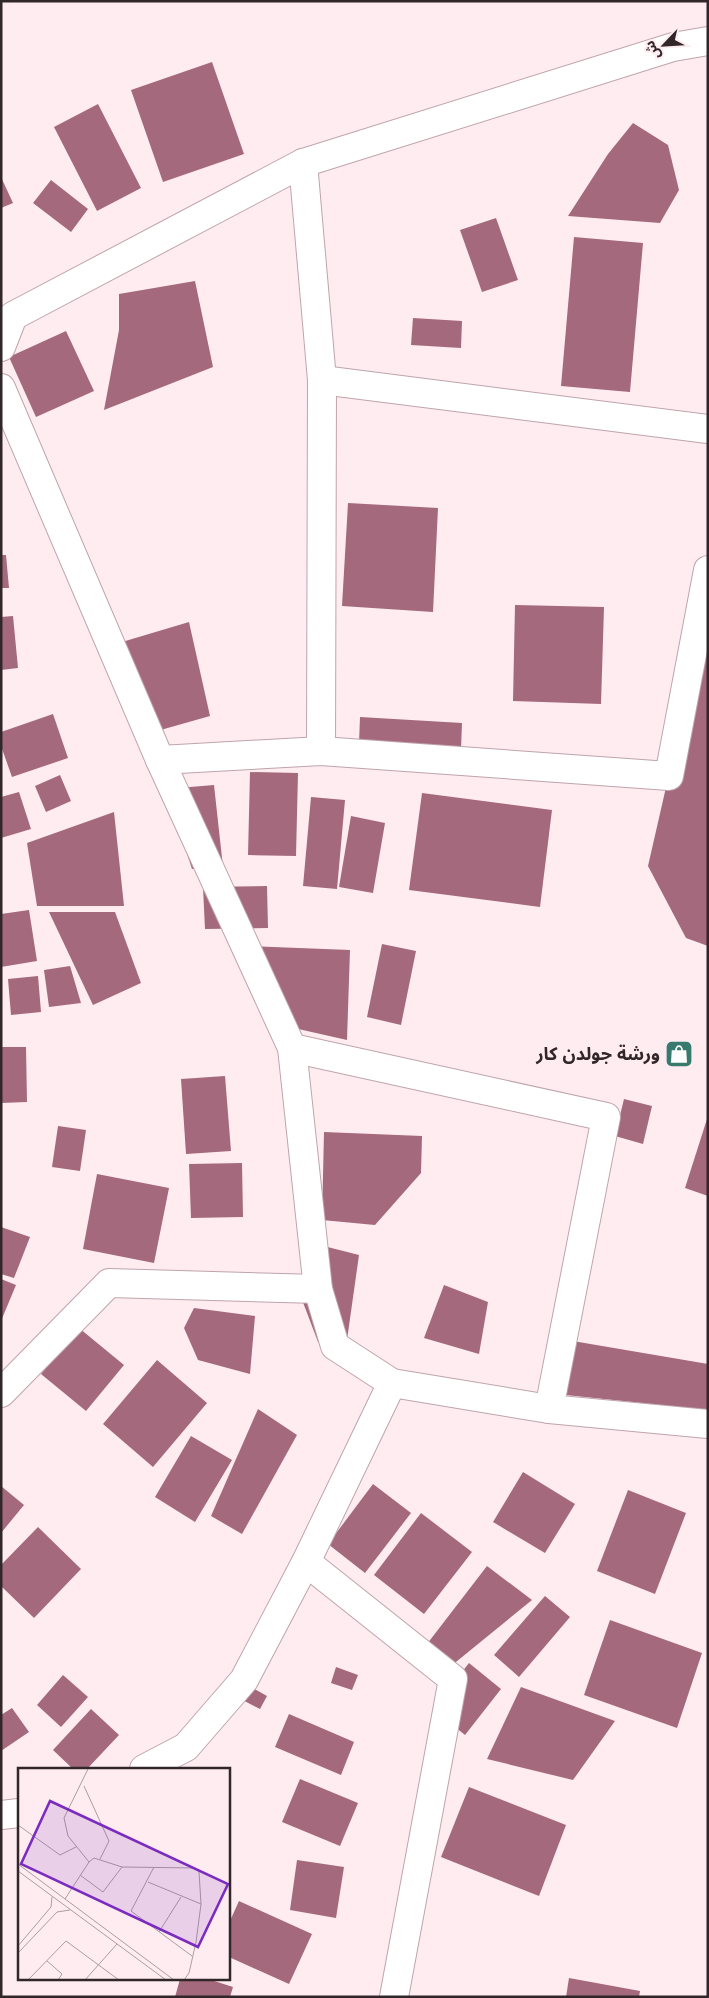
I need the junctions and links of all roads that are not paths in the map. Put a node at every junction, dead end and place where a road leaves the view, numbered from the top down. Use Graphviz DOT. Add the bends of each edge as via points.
graph roads {
  1 [pos="708,42"];
  2 [pos="303,163"];
  3 [pos="1,347"];
  4 [pos="322,380"];
  5 [pos="1,388"];
  6 [pos="708,429"];
  7 [pos="708,570"];
  8 [pos="321,751"];
  9 [pos="160,760"];
  10 [pos="292,1048"];
  11 [pos="318,1289"];
  12 [pos="392,1383"];
  13 [pos="1,1393"];
  14 [pos="549,1410"];
  15 [pos="708,1424"];
  16 [pos="306,1562"];
  17 [pos="146,1768"];
  18 [pos="18,1813"];
  19 [pos="1,1814"];
  20 [pos="394,1997"];
  1 -- 2 [label="street" via="673,47"];
  2 -- 3 [label="street" via="13,316"];
  2 -- 4 [label="street"];
  4 -- 6 [label="street"];
  4 -- 8 [label="street"];
  5 -- 9 [label="street"];
  7 -- 8 [label="street" via="669,776"];
  8 -- 9 [label="street"];
  9 -- 10 [label="street"];
  10 -- 11 [label="street"];
  10 -- 14 [label="street" via="606,1117"];
  11 -- 12 [label="street" via="335,1346"];
  11 -- 13 [label="street" via="109,1283"];
  12 -- 14 [label="street"];
  12 -- 16 [label="street"];
  14 -- 15 [label="street"];
  16 -- 17 [label="street" via="244,1680 186,1747"];
  16 -- 20 [label="street" via="453,1679"];
  18 -- 19 [label="street"];
}
